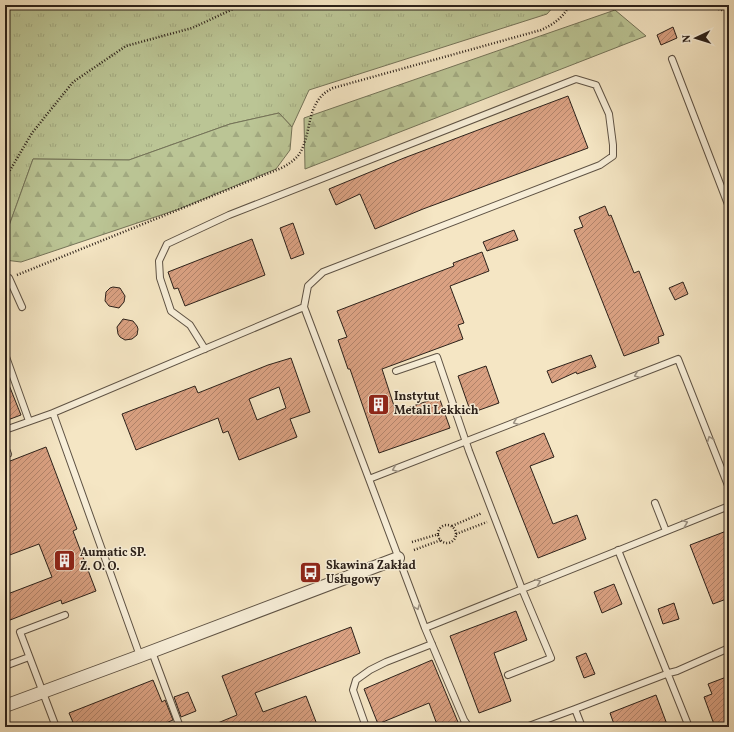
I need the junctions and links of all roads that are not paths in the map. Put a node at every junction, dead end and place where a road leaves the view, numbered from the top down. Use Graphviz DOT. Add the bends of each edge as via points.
graph roads {
  1 [pos="672,59"];
  2 [pos="729,207"];
  3 [pos="7,279"];
  4 [pos="22,307"];
  5 [pos="304,307"];
  6 [pos="205,349"];
  7 [pos="5,354"];
  8 [pos="396,371"];
  9 [pos="53,413"];
  10 [pos="29,421"];
  11 [pos="5,430"];
  12 [pos="466,442"];
  13 [pos="5,447"];
  14 [pos="8,454"];
  15 [pos="369,479"];
  16 [pos="729,488"];
  17 [pos="655,503"];
  18 [pos="729,506"];
  19 [pos="666,531"];
  20 [pos="618,550"];
  21 [pos="398,558"];
  22 [pos="522,589"];
  23 [pos="65,615"];
  24 [pos="425,628"];
  25 [pos="432,644"];
  26 [pos="729,648"];
  27 [pos="152,652"];
  28 [pos="140,656"];
  29 [pos="29,657"];
  30 [pos="5,666"];
  31 [pos="668,673"];
  32 [pos="508,675"];
  33 [pos="42,691"];
  34 [pos="5,706"];
  35 [pos="576,709"];
  36 [pos="56,727"];
  37 [pos="180,727"];
  38 [pos="366,727"];
  39 [pos="469,727"];
  40 [pos="526,727"];
  41 [pos="582,727"];
  42 [pos="689,727"];
  1 -- 2 [label="lane"];
  3 -- 4 [label="lane"];
  5 -- 6 [label="lane"];
  5 -- 6 [label="lane" via="308,286 323,272 600,165 613,156 609,114 596,85 576,79 229,215 167,244 159,261 160,278 171,311 190,325"];
  5 -- 15 [label="lane"];
  6 -- 9 [label="lane"];
  7 -- 10 [label="lane"];
  8 -- 12 [label="lane" via="437,357"];
  9 -- 10 [label="lane"];
  9 -- 28 [label="lane"];
  10 -- 11 [label="lane"];
  12 -- 15 [label="lane, one-way"];
  16 -- 12 [label="lane, one-way" via="678,359"];
  12 -- 22 [label="lane"];
  13 -- 14 [label="lane"];
  15 -- 21 [label="lane"];
  17 -- 19 [label="lane"];
  19 -- 18 [label="lane, one-way"];
  19 -- 20 [label="lane"];
  22 -- 20 [label="lane, one-way"];
  20 -- 31 [label="lane"];
  21 -- 24 [label="lane, one-way"];
  21 -- 27 [label="street"];
  22 -- 24 [label="lane"];
  22 -- 32 [label="lane" via="551,658"];
  23 -- 29 [label="lane" via="20,632"];
  24 -- 25 [label="lane"];
  25 -- 38 [label="lane" via="386,662 356,680 353,690"];
  25 -- 39 [label="lane"];
  26 -- 31 [label="lane"];
  27 -- 28 [label="street"];
  27 -- 37 [label="lane"];
  28 -- 33 [label="street"];
  29 -- 30 [label="lane"];
  29 -- 33 [label="lane"];
  31 -- 35 [label="lane"];
  31 -- 42 [label="lane"];
  33 -- 34 [label="street"];
  33 -- 36 [label="lane"];
  35 -- 40 [label="lane"];
  35 -- 41 [label="lane"];
}
